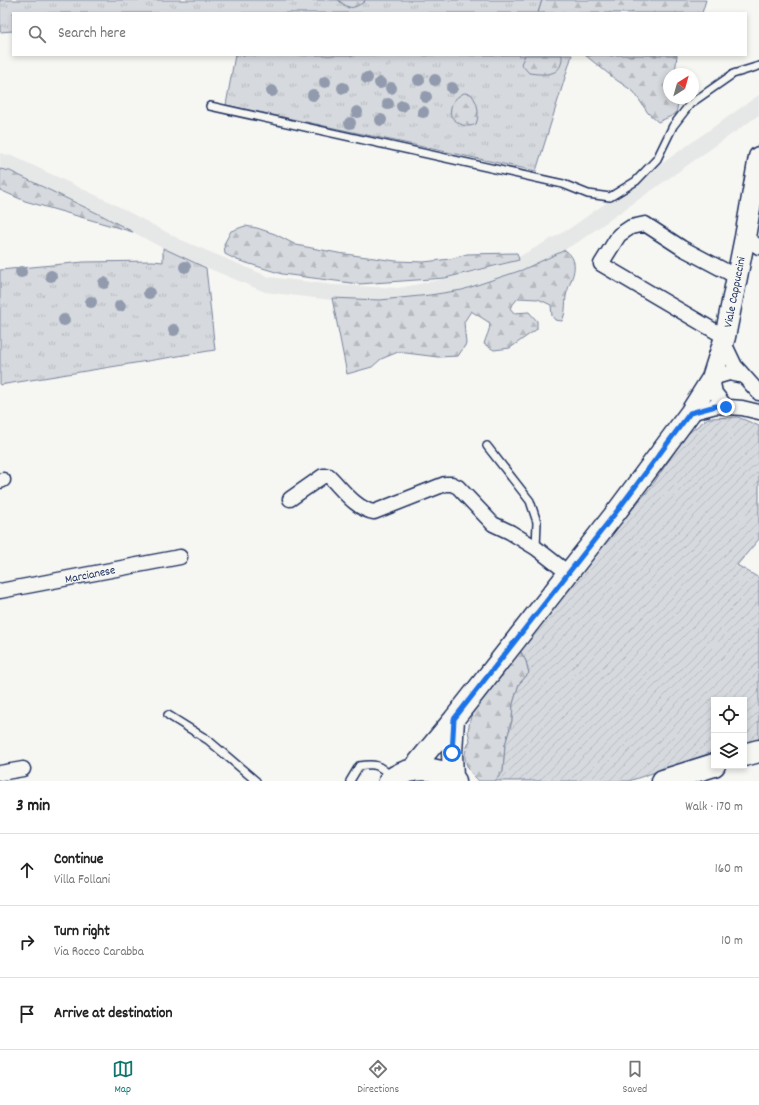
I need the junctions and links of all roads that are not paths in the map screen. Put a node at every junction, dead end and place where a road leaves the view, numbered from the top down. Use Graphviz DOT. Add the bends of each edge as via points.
graph roads {
  1 [pos="759,66"];
  2 [pos="210,106"];
  3 [pos="759,157"];
  4 [pos="752,242"];
  5 [pos="737,277"];
  6 [pos="724,340"];
  7 [pos="743,376"];
  8 [pos="712,378"];
  9 [pos="759,393"];
  10 [pos="726,407"];
  11 [pos="759,412"];
  12 [pos="690,413"];
  13 [pos="487,446"];
  14 [pos="290,499"];
  15 [pos="536,548"];
  16 [pos="180,557"];
  17 [pos="568,573"];
  18 [pos="0,591"];
  19 [pos="168,715"];
  20 [pos="454,719"];
  21 [pos="759,751"];
  22 [pos="747,754"];
  23 [pos="711,765"];
  24 [pos="23,769"];
  25 [pos="0,773"];
  26 [pos="398,777"];
  27 [pos="454,780"];
  28 [pos="256,781"];
  29 [pos="350,781"];
  30 [pos="663,781"];
  1 -- 2 [label="lane" via="733,74 690,104 673,126 657,159 636,181 610,197 588,194 563,184"];
  3 -- 4 [label="street, Viale Cappuccini"];
  4 -- 5 [label="street, Viale Cappuccini"];
  5 -- 6 [label="street, Viale Cappuccini"];
  5 -- 6 [label="street" via="682,248 645,224 631,227 619,235 601,264"];
  6 -- 7 [label="street" via="735,366"];
  6 -- 8 [label="street, Viale Cappuccini"];
  7 -- 8 [label="street" via="729,373"];
  7 -- 9 [label="street"];
  8 -- 10 [label="street" via="715,393"];
  8 -- 12 [label="street, Viale Cappuccini"];
  10 -- 11 [label="street"];
  10 -- 12 [label="street" via="716,406"];
  12 -- 17 [label="street, Viale Cappuccini"];
  13 -- 15 [label="lane" via="530,501 537,522"];
  14 -- 15 [label="street" via="322,476 329,476 365,510 374,512 445,484 452,484 458,487 493,524"];
  15 -- 17 [label="street"];
  16 -- 18 [label="street, Marcianese"];
  17 -- 20 [label="street, Viale Cappuccini"];
  19 -- 28 [label="lane" via="208,740"];
  20 -- 26 [label="street, Viale Cappuccini"];
  20 -- 27 [label="street"];
  21 -- 22 [label="main road"];
  23 -- 30 [label="main road"];
  24 -- 25 [label="street"];
  26 -- 27 [label="main road" via="426,769 440,772"];
  26 -- 29 [label="lane" via="372,764 359,766"];
}
